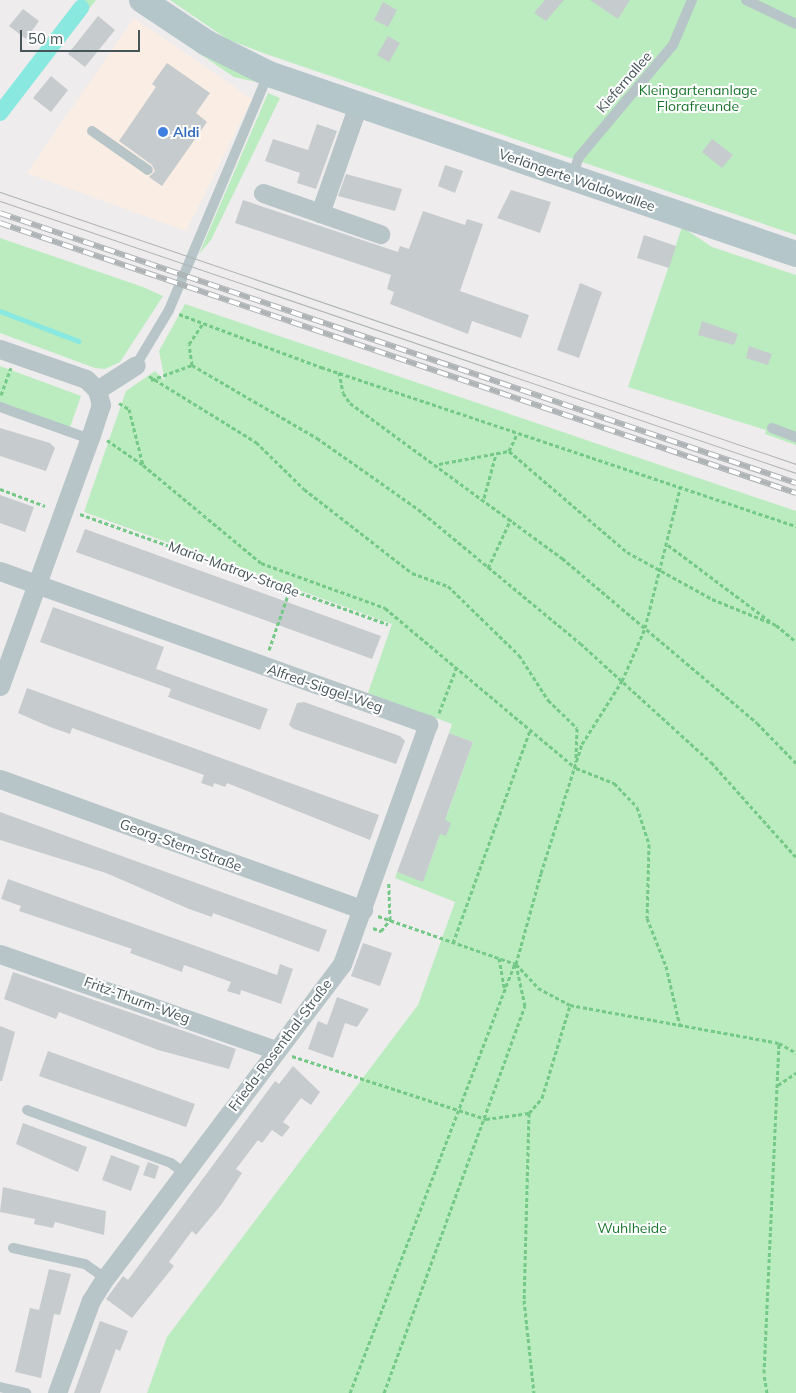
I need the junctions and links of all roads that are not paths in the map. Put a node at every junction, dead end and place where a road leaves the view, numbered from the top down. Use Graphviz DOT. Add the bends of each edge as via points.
graph roads {
  1 [pos="142,0"];
  2 [pos="692,0"];
  3 [pos="746,0"];
  4 [pos="796,24"];
  5 [pos="269,74"];
  6 [pos="358,105"];
  7 [pos="92,131"];
  8 [pos="148,170"];
  9 [pos="571,179"];
  10 [pos="262,193"];
  11 [pos="320,213"];
  12 [pos="380,234"];
  13 [pos="796,254"];
  14 [pos="0,350"];
  15 [pos="140,367"];
  16 [pos="97,390"];
  17 [pos="0,406"];
  18 [pos="772,428"];
  19 [pos="90,437"];
  20 [pos="796,437"];
  21 [pos="0,571"];
  22 [pos="37,584"];
  23 [pos="0,686"];
  24 [pos="0,779"];
  25 [pos="364,918"];
  26 [pos="0,954"];
  27 [pos="275,1050"];
  28 [pos="27,1110"];
  29 [pos="185,1174"];
  30 [pos="13,1248"];
  31 [pos="105,1278"];
  32 [pos="0,1387"];
  33 [pos="26,1393"];
  34 [pos="57,1393"];
  1 -- 5 [label="street, Verlängerte Waldowallee" via="207,43"];
  2 -- 9 [label="lane, Kiefernallee" via="673,45 579,157"];
  3 -- 4 [label="lane"];
  5 -- 6 [label="street, Verlängerte Waldowallee"];
  5 -- 15 [label="lane" via="169,310"];
  6 -- 9 [label="street, Verlängerte Waldowallee"];
  6 -- 11 [label="street"];
  7 -- 8 [label="lane"];
  9 -- 13 [label="street, Verlängerte Waldowallee"];
  10 -- 11 [label="street"];
  11 -- 12 [label="street"];
  14 -- 16 [label="street" via="86,380"];
  15 -- 16 [label="street"];
  16 -- 19 [label="street" via="101,405"];
  17 -- 19 [label="lane"];
  18 -- 20 [label="lane"];
  19 -- 22 [label="street"];
  21 -- 22 [label="street, Alfred-Siggel-Weg"];
  22 -- 23 [label="street"];
  22 -- 25 [label="street, Alfred-Siggel-Weg" via="428,724"];
  24 -- 25 [label="street, Georg-Stern-Straße"];
  25 -- 27 [label="street, Frieda-Rosenthal-Straße" via="342,964"];
  26 -- 27 [label="street, Fritz-Thurm-Weg"];
  27 -- 29 [label="street, Frieda-Rosenthal-Straße"];
  28 -- 29 [label="lane" via="171,1163"];
  29 -- 31 [label="street, Frieda-Rosenthal-Straße"];
  30 -- 31 [label="lane" via="85,1264"];
  31 -- 34 [label="street, Frieda-Rosenthal-Straße" via="91,1300"];
  32 -- 33 [label="lane"];
}
